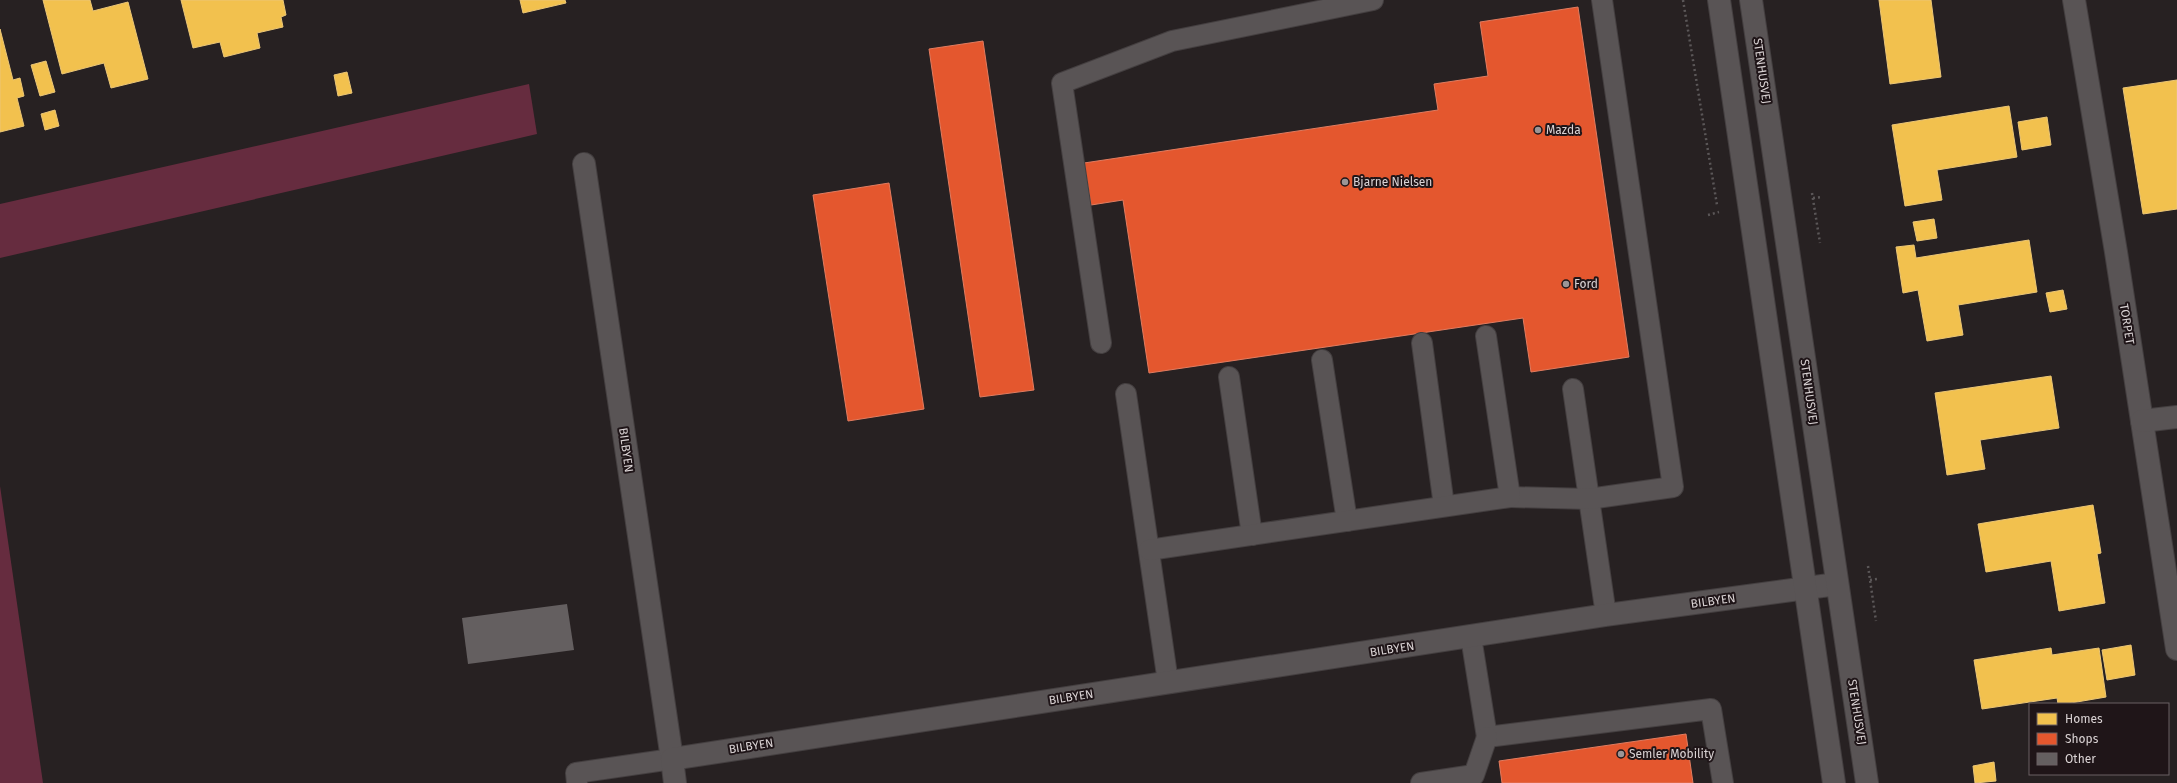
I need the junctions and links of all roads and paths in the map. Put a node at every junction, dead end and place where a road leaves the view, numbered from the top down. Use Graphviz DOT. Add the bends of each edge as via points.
graph roads {
  1 [pos="1373,0"];
  2 [pos="1602,0"];
  3 [pos="1719,0"];
  4 [pos="1751,0"];
  5 [pos="2074,0"];
  6 [pos="584,164"];
  7 [pos="1486,336"];
  8 [pos="1101,343"];
  9 [pos="1422,343"];
  10 [pos="1322,360"];
  11 [pos="1229,377"];
  12 [pos="1573,389"];
  13 [pos="1126,394"];
  14 [pos="2177,417"];
  15 [pos="2142,421"];
  16 [pos="1510,497"];
  17 [pos="1589,499"];
  18 [pos="1444,506"];
  19 [pos="1346,521"];
  20 [pos="1252,535"];
  21 [pos="1149,550"];
  22 [pos="1837,584"];
  23 [pos="1805,588"];
  24 [pos="1606,615"];
  25 [pos="1471,636"];
  26 [pos="2177,649"];
  27 [pos="1168,682"];
  28 [pos="1487,737"];
  29 [pos="672,759"];
  30 [pos="577,783"];
  31 [pos="676,783"];
  32 [pos="1421,783"];
  33 [pos="1723,783"];
  34 [pos="1834,783"];
  35 [pos="1867,783"];
  1 -- 8 [label="lane" via="1172,41 1062,83"];
  2 -- 17 [label="lane" via="1673,487"];
  3 -- 23 [label="street"];
  4 -- 22 [label="street, STENHUSVEJ"];
  5 -- 15 [label="street, TORPET"];
  6 -- 29 [label="street, BILBYEN"];
  7 -- 16 [label="lane"];
  9 -- 18 [label="lane"];
  10 -- 19 [label="lane"];
  11 -- 20 [label="lane"];
  12 -- 17 [label="lane"];
  13 -- 21 [label="lane"];
  14 -- 15 [label="street"];
  15 -- 26 [label="street, TORPET"];
  16 -- 17 [label="lane"];
  16 -- 18 [label="lane"];
  17 -- 24 [label="lane"];
  18 -- 19 [label="lane"];
  19 -- 20 [label="lane"];
  20 -- 21 [label="lane"];
  21 -- 27 [label="lane"];
  22 -- 23 [label="street, BILBYEN"];
  22 -- 35 [label="street, STENHUSVEJ"];
  23 -- 24 [label="street, BILBYEN"];
  23 -- 34 [label="street"];
  24 -- 25 [label="street, BILBYEN"];
  25 -- 27 [label="street, BILBYEN"];
  25 -- 28 [label="lane"];
  27 -- 29 [label="street, BILBYEN"];
  28 -- 32 [label="lane" via="1474,775"];
  28 -- 33 [label="lane" via="1711,710"];
  29 -- 30 [label="lane" via="576,773"];
  29 -- 31 [label="street, BILBYEN"];
}
